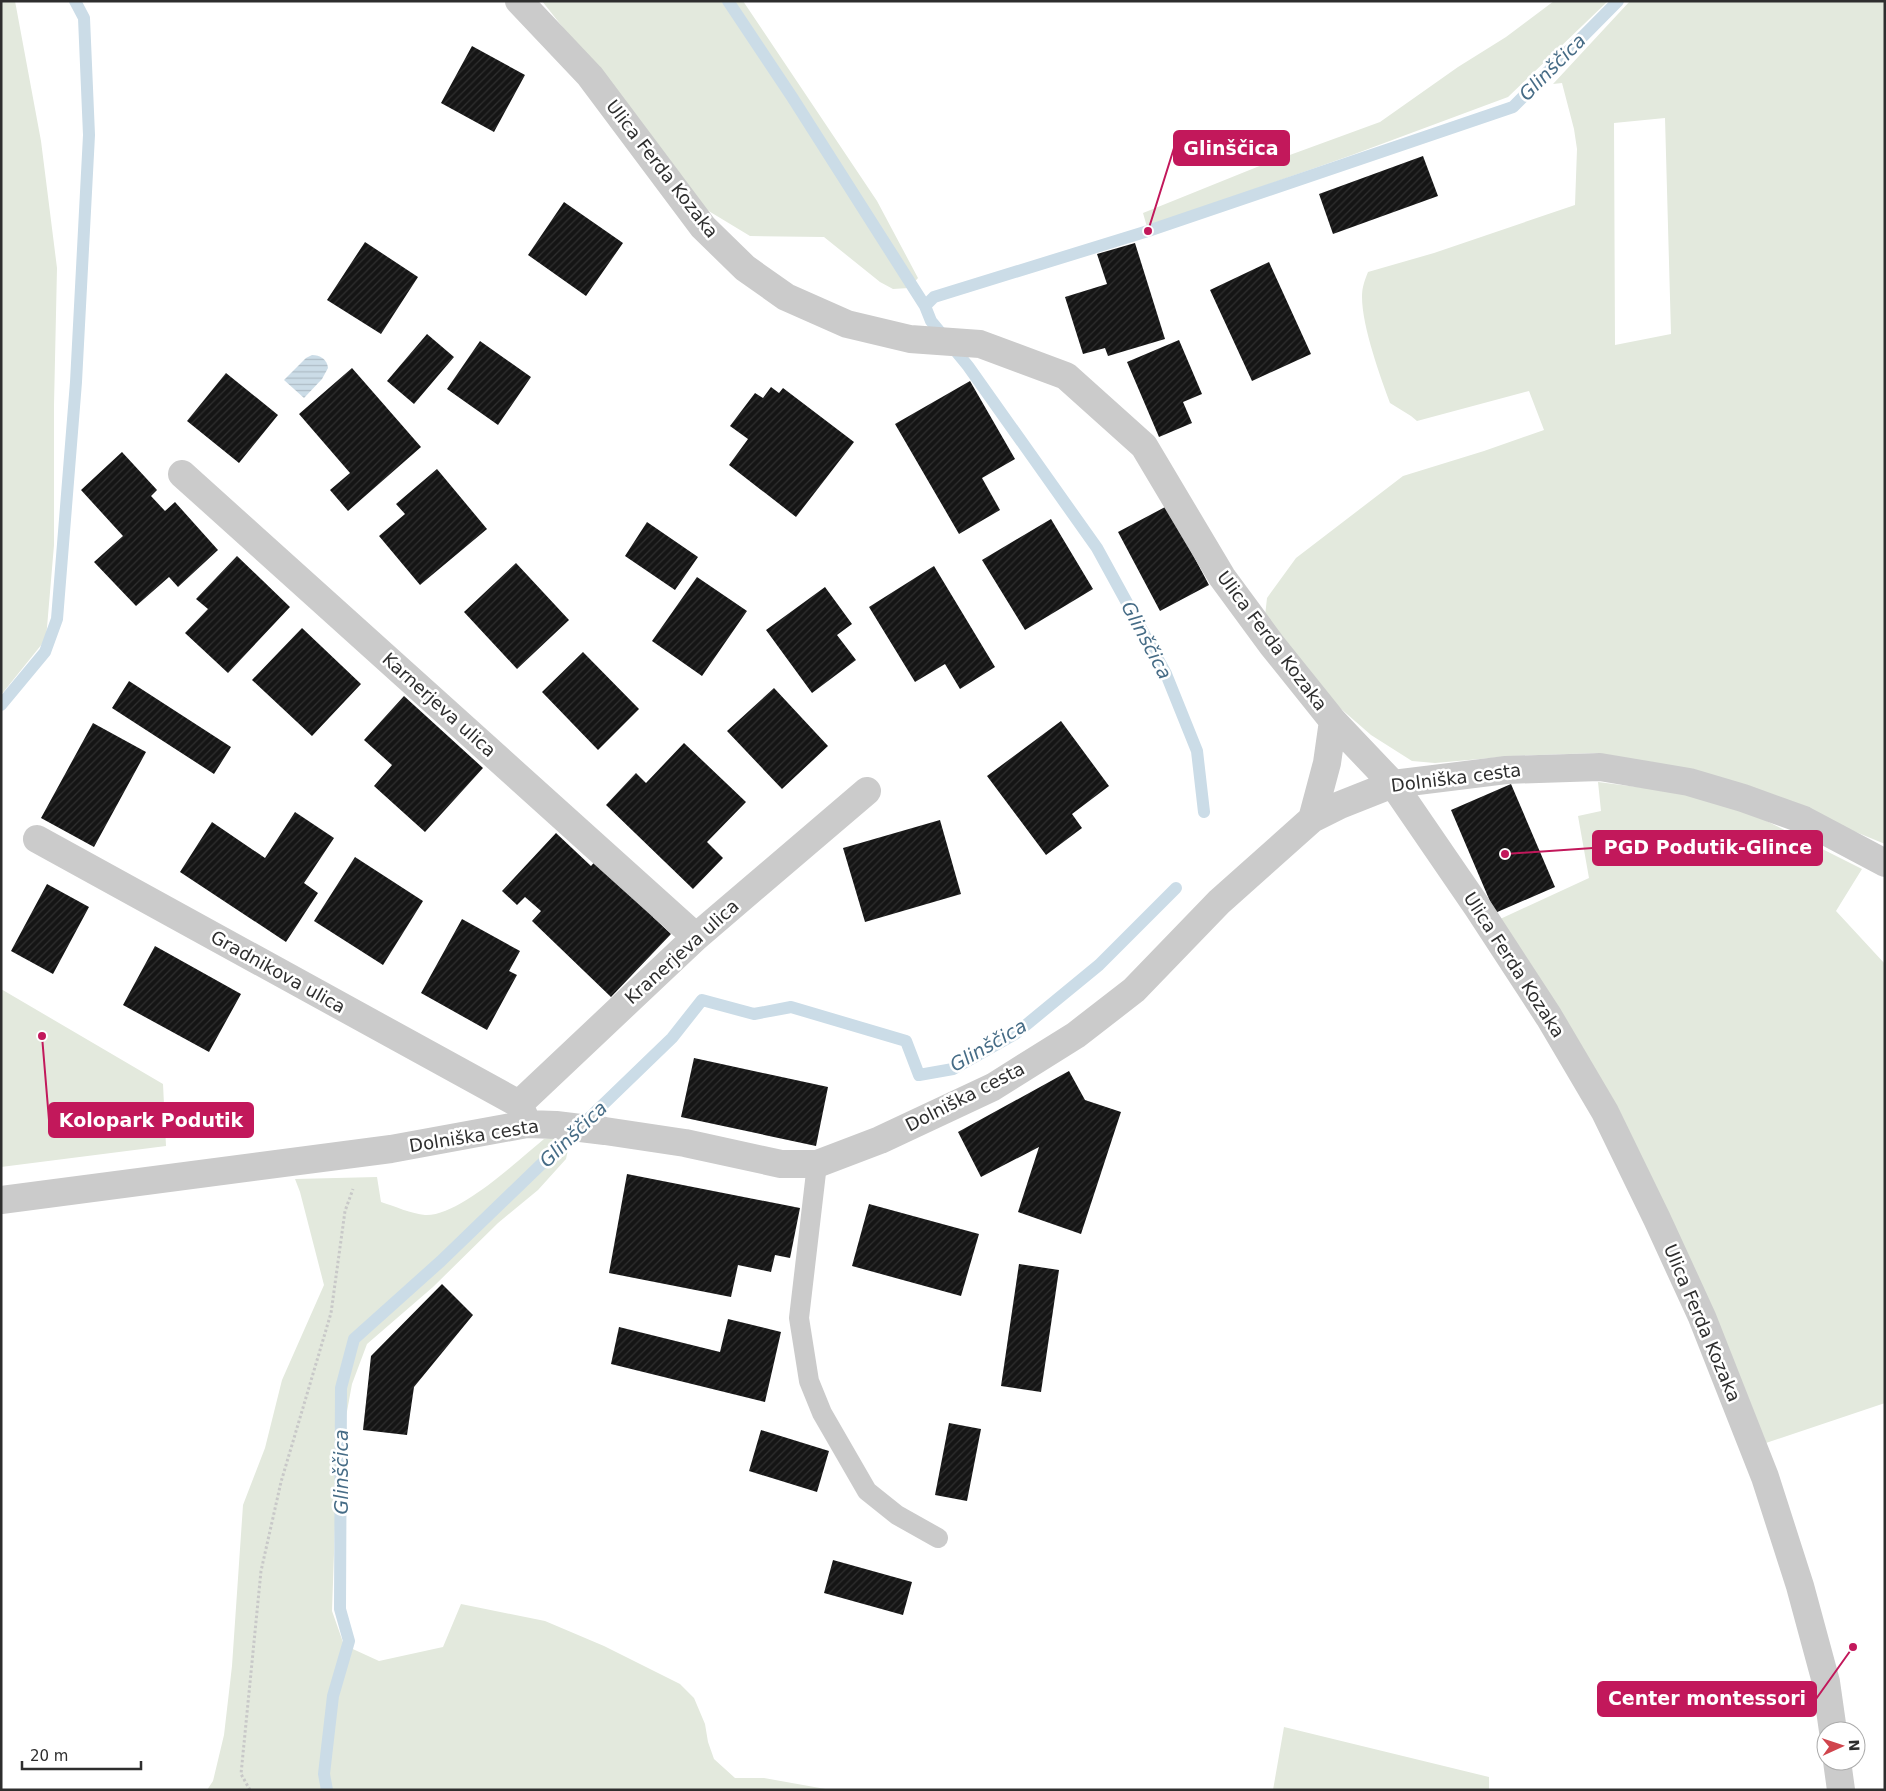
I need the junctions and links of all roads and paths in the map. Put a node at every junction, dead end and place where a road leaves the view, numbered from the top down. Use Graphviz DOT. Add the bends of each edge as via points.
graph roads {
  1 [pos="519,1"];
  2 [pos="182,474"];
  3 [pos="1333,721"];
  4 [pos="1393,784"];
  5 [pos="866,791"];
  6 [pos="1312,819"];
  7 [pos="37,839"];
  8 [pos="1885,863"];
  9 [pos="696,936"];
  10 [pos="523,1114"];
  11 [pos="817,1164"];
  12 [pos="354,1186"];
  13 [pos="1,1200"];
  14 [pos="938,1538"];
  15 [pos="1832,1721"];
  16 [pos="1838,1771"];
  17 [pos="250,1790"];
  18 [pos="1841,1790"];
  1 -- 3 [label="street, Ulica Ferda Kozaka" via="590,76 703,227 745,268 786,297 847,324 910,340 980,344 1066,376 1144,446 1222,576"];
  2 -- 9 [label="street, Karnerjeva ulica"];
  3 -- 4 [label="street, Ulica Ferda Kozaka"];
  3 -- 6 [label="street" via="1327,763"];
  4 -- 6 [label="street, Dolniška cesta"];
  4 -- 8 [label="street, Dolniška cesta" via="1506,770 1609,768 1689,782 1743,798 1804,820"];
  4 -- 15 [label="street, Ulica Ferda Kozaka" via="1549,1017 1604,1112 1661,1228 1702,1317 1765,1477 1803,1595 1826,1682"];
  5 -- 9 [label="street, Kranerjeva ulica"];
  6 -- 11 [label="street, Dolniška cesta" via="1219,902 1134,990 1076,1035 993,1087 880,1140"];
  7 -- 10 [label="street, Gradnikova ulica"];
  9 -- 10 [label="street, Kranerjeva ulica"];
  10 -- 11 [label="street, Dolniška cesta" via="556,1125 685,1143 781,1164"];
  10 -- 13 [label="street, Dolniška cesta" via="391,1149"];
  11 -- 14 [label="lane" via="799,1318 809,1381 822,1413 867,1491 896,1515"];
  12 -- 17 [label="path" via="345,1211 331,1313 280,1482 261,1571 241,1774"];
  16 -- 18 [label="street"];
}
